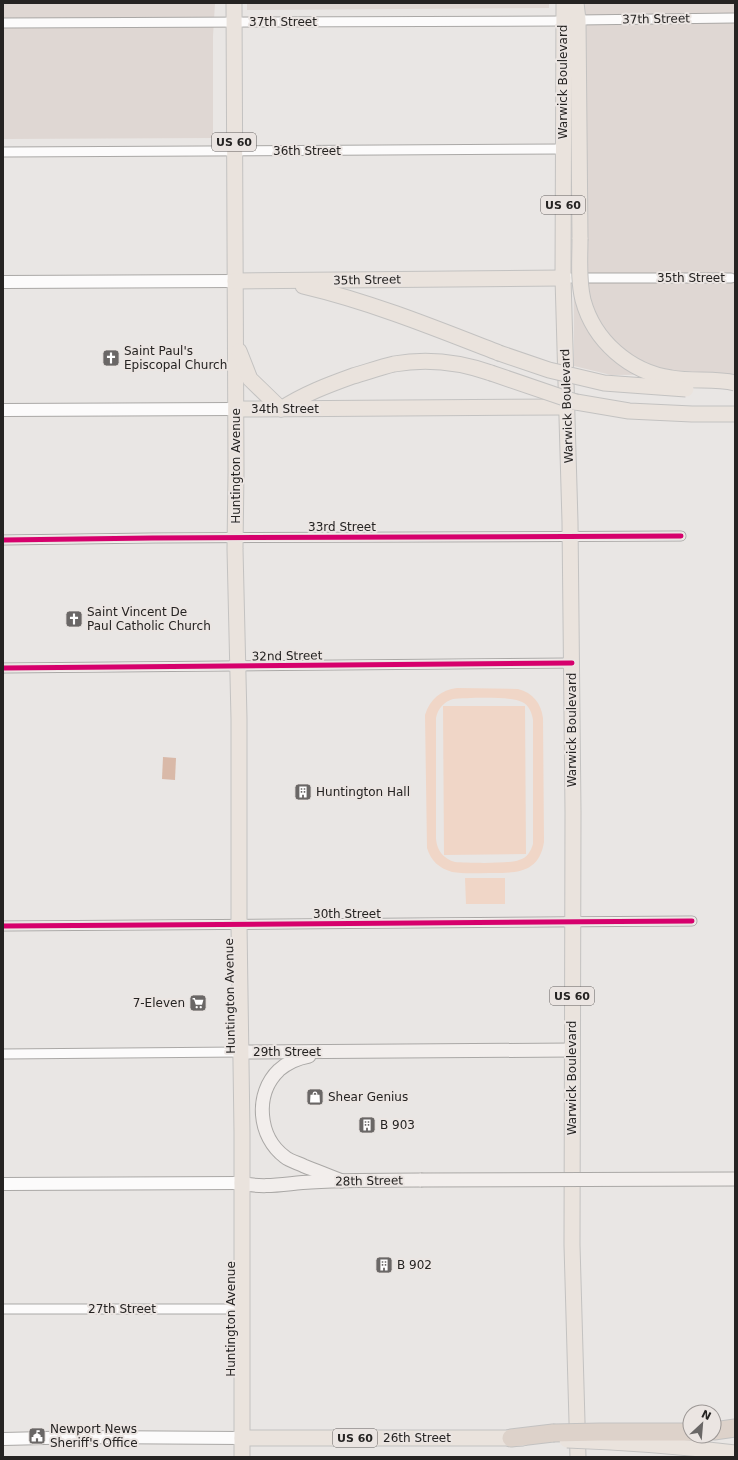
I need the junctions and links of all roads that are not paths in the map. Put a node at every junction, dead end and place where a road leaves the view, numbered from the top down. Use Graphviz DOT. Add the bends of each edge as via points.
graph roads {
  1 [pos="234,3"];
  2 [pos="564,3"];
  3 [pos="576,3"];
  4 [pos="734,18"];
  5 [pos="571,20"];
  6 [pos="234,22"];
  7 [pos="3,23"];
  8 [pos="563,149"];
  9 [pos="234,151"];
  10 [pos="3,152"];
  11 [pos="563,278"];
  12 [pos="731,278"];
  13 [pos="235,281"];
  14 [pos="280,281"];
  15 [pos="3,282"];
  16 [pos="235,338"];
  17 [pos="735,384"];
  18 [pos="735,389"];
  19 [pos="568,407"];
  20 [pos="236,409"];
  21 [pos="281,409"];
  22 [pos="3,410"];
  23 [pos="735,414"];
  24 [pos="570,536"];
  25 [pos="681,536"];
  26 [pos="236,538"];
  27 [pos="3,540"];
  28 [pos="572,663"];
  29 [pos="238,667"];
  30 [pos="3,668"];
  31 [pos="572,922"];
  32 [pos="692,922"];
  33 [pos="239,924"];
  34 [pos="3,926"];
  35 [pos="572,1050"];
  36 [pos="240,1052"];
  37 [pos="325,1052"];
  38 [pos="3,1054"];
  39 [pos="735,1180"];
  40 [pos="342,1181"];
  41 [pos="241,1183"];
  42 [pos="3,1184"];
  43 [pos="3,1309"];
  44 [pos="241,1309"];
  45 [pos="735,1428"];
  46 [pos="722,1430"];
  47 [pos="682,1432"];
  48 [pos="553,1436"];
  49 [pos="242,1438"];
  50 [pos="511,1438"];
  51 [pos="3,1439"];
  52 [pos="735,1454"];
  53 [pos="242,1457"];
  54 [pos="578,1457"];
  1 -- 6 [label="main road, Huntington Avenue / US 60"];
  2 -- 5 [label="main road, Warwick Boulevard / US 60"];
  3 -- 5 [label="main road"];
  4 -- 5 [label="street, 37th Street"];
  5 -- 6 [label="street, 37th Street"];
  5 -- 8 [label="main road, Warwick Boulevard / US 60"];
  5 -- 17 [label="main road, bridge" via="580,282 590,318 612,349 631,364 646,371 685,380 723,380"];
  6 -- 7 [label="street, 37th Street"];
  6 -- 9 [label="main road, Huntington Avenue / US 60"];
  8 -- 9 [label="street, 36th Street"];
  8 -- 11 [label="main road, Warwick Boulevard / US 60"];
  9 -- 10 [label="street, 36th Street"];
  9 -- 13 [label="main road, Huntington Avenue / US 60"];
  11 -- 12 [label="street, 35th Street"];
  11 -- 14 [label="main road, 35th Street"];
  11 -- 19 [label="main road, Warwick Boulevard / US 60"];
  13 -- 14 [label="main road, 35th Street"];
  13 -- 15 [label="street, 35th Street"];
  13 -- 16 [label="main road, Huntington Avenue / US 60"];
  14 -- 18 [label="main road, bridge" via="372,305 549,370 604,383"];
  16 -- 20 [label="main road, Huntington Avenue / US 60"];
  16 -- 21 [label="main road" via="250,379"];
  19 -- 21 [label="main road, 34th Street"];
  19 -- 24 [label="main road, Warwick Boulevard / US 60"];
  20 -- 21 [label="main road, 34th Street"];
  20 -- 22 [label="street, 34th Street"];
  20 -- 26 [label="main road, Huntington Avenue / US 60"];
  21 -- 23 [label="main road, bridge" via="308,393 394,364 440,362 469,366 576,402 597,406 629,411"];
  24 -- 25 [label="street, 33rd Street"];
  24 -- 26 [label="street, 33rd Street"];
  24 -- 28 [label="main road, Warwick Boulevard / US 60"];
  26 -- 27 [label="street, 33rd Street"];
  26 -- 29 [label="main road, Huntington Avenue / US 60"];
  28 -- 29 [label="street, 32nd Street"];
  28 -- 31 [label="main road, Warwick Boulevard / US 60"];
  29 -- 30 [label="street, 32nd Street"];
  29 -- 33 [label="main road, Huntington Avenue / US 60"];
  31 -- 32 [label="street, 30th Street"];
  31 -- 33 [label="street, 30th Street"];
  31 -- 35 [label="main road, Warwick Boulevard / US 60"];
  33 -- 34 [label="street, 30th Street"];
  33 -- 36 [label="main road, Huntington Avenue / US 60"];
  35 -- 37 [label="main road, 29th Street"];
  35 -- 54 [label="main road, Warwick Boulevard / US 60" via="572,1245"];
  36 -- 37 [label="main road, 29th Street"];
  36 -- 38 [label="street, 29th Street"];
  36 -- 41 [label="main road, Huntington Avenue / US 60"];
  37 -- 40 [label="main road" via="298,1059 279,1071 266,1092 262,1116 269,1140 284,1157"];
  39 -- 40 [label="main road, 28th Street, bridge"];
  40 -- 41 [label="main road, 28th Street" via="266,1186"];
  41 -- 42 [label="street, 28th Street"];
  41 -- 44 [label="main road, Huntington Avenue / US 60"];
  43 -- 44 [label="street, 27th Street"];
  44 -- 49 [label="main road, Huntington Avenue / US 60"];
  45 -- 46 [label="highway"];
  47 -- 48 [label="highway, bridge"];
  48 -- 50 [label="highway"];
  48 -- 52 [label="main road, bridge"];
  49 -- 50 [label="main road, 26th Street / US 60"];
  49 -- 51 [label="street, 26th Street"];
  49 -- 53 [label="main road, Huntington Avenue / US 60"];
}
